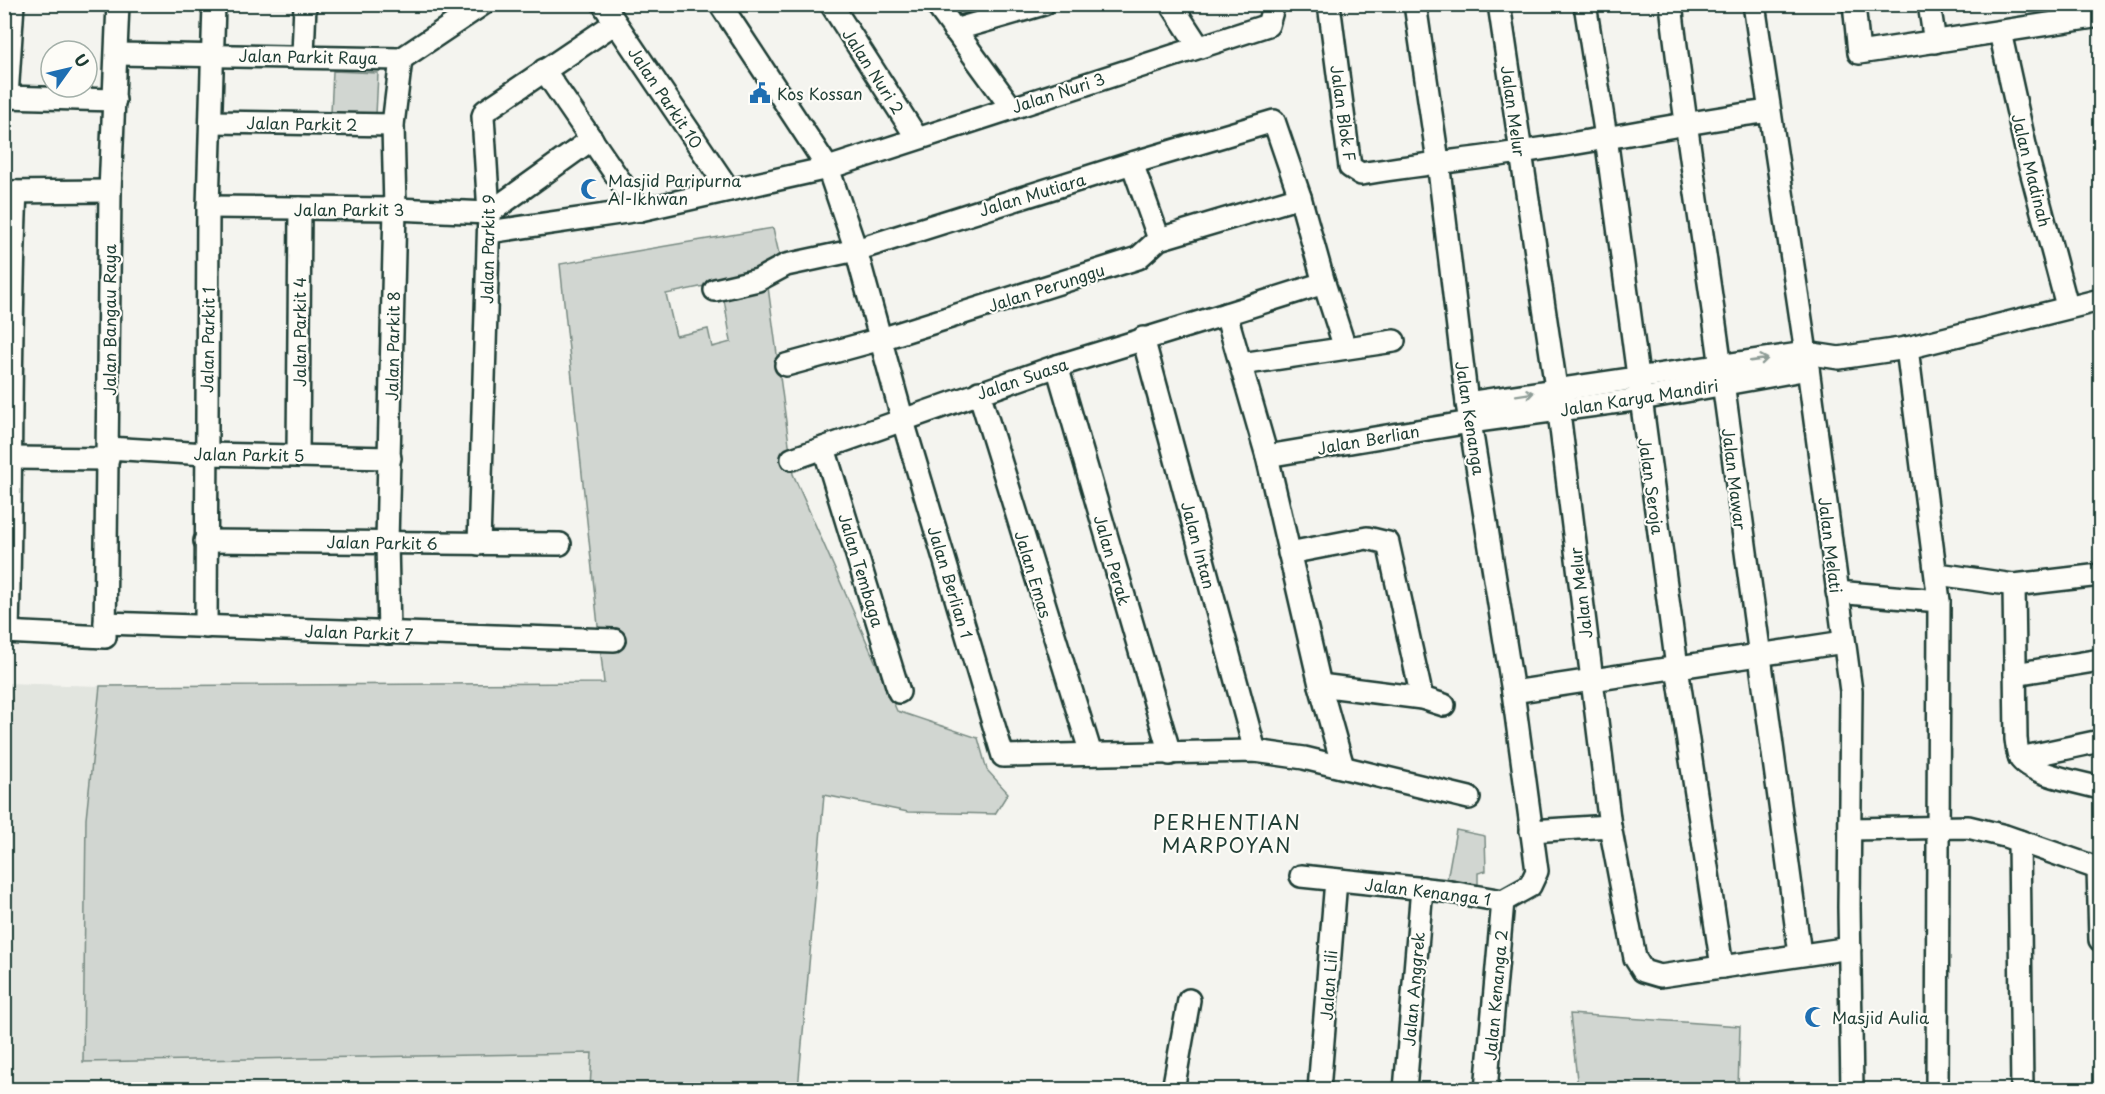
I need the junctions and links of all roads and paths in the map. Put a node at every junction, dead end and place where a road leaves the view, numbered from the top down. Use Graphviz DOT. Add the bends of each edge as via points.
graph roads {
  1 [pos="13,4"];
  2 [pos="118,4"];
  3 [pos="214,4"];
  4 [pos="304,4"];
  5 [pos="483,4"];
  6 [pos="603,4"];
  7 [pos="720,4"];
  8 [pos="831,4"];
  9 [pos="936,4"];
  10 [pos="1044,4"];
  11 [pos="1171,4"];
  12 [pos="1274,4"];
  13 [pos="1329,4"];
  14 [pos="1415,4"];
  15 [pos="1499,4"];
  16 [pos="1585,4"];
  17 [pos="1671,4"];
  18 [pos="1754,4"];
  19 [pos="1854,4"];
  20 [pos="1929,4"];
  21 [pos="2087,13"];
  22 [pos="615,23"];
  23 [pos="954,30"];
  24 [pos="2000,32"];
  25 [pos="1935,42"];
  26 [pos="1199,47"];
  27 [pos="117,54"];
  28 [pos="213,54"];
  29 [pos="303,56"];
  30 [pos="401,58"];
  31 [pos="544,70"];
  32 [pos="6,97"];
  33 [pos="115,100"];
  34 [pos="1011,107"];
  35 [pos="1769,111"];
  36 [pos="211,122"];
  37 [pos="1684,122"];
  38 [pos="393,125"];
  39 [pos="1606,137"];
  40 [pos="917,138"];
  41 [pos="592,139"];
  42 [pos="1520,152"];
  43 [pos="1438,161"];
  44 [pos="1132,164"];
  45 [pos="828,168"];
  46 [pos="729,190"];
  47 [pos="110,191"];
  48 [pos="10,192"];
  49 [pos="1300,197"];
  50 [pos="208,207"];
  51 [pos="300,208"];
  52 [pos="395,209"];
  53 [pos="640,210"];
  54 [pos="489,222"];
  55 [pos="1159,239"];
  56 [pos="856,250"];
  57 [pos="1324,283"];
  58 [pos="8,286"];
  59 [pos="715,290"];
  60 [pos="2100,300"];
  61 [pos="2067,306"];
  62 [pos="1227,314"];
  63 [pos="1143,338"];
  64 [pos="881,339"];
  65 [pos="1394,341"];
  66 [pos="1345,348"];
  67 [pos="1907,348"];
  68 [pos="1241,364"];
  69 [pos="1808,364"];
  70 [pos="786,365"];
  71 [pos="1057,366"];
  72 [pos="1721,375"];
  73 [pos="1636,378"];
  74 [pos="8,381"];
  75 [pos="1556,388"];
  76 [pos="979,392"];
  77 [pos="1641,399"];
  78 [pos="1558,410"];
  79 [pos="1468,412"];
  80 [pos="903,421"];
  81 [pos="824,448"];
  82 [pos="108,453"];
  83 [pos="206,454"];
  84 [pos="298,455"];
  85 [pos="1267,456"];
  86 [pos="390,458"];
  87 [pos="792,459"];
  88 [pos="10,471"];
  89 [pos="205,541"];
  90 [pos="387,542"];
  91 [pos="479,543"];
  92 [pos="560,544"];
  93 [pos="1289,553"];
  94 [pos="1938,574"];
  95 [pos="2100,575"];
  96 [pos="2014,585"];
  97 [pos="1836,592"];
  98 [pos="1939,601"];
  99 [pos="206,627"];
  100 [pos="105,630"];
  101 [pos="6,632"];
  102 [pos="389,633"];
  103 [pos="614,640"];
  104 [pos="1844,642"];
  105 [pos="1757,655"];
  106 [pos="2100,660"];
  107 [pos="1677,667"];
  108 [pos="2014,674"];
  109 [pos="1591,680"];
  110 [pos="1320,685"];
  111 [pos="899,692"];
  112 [pos="1512,692"];
  113 [pos="1422,698"];
  114 [pos="1444,705"];
  115 [pos="2100,741"];
  116 [pos="1255,752"];
  117 [pos="1170,753"];
  118 [pos="1091,754"];
  119 [pos="2020,758"];
  120 [pos="1342,767"];
  121 [pos="2100,788"];
  122 [pos="1469,798"];
  123 [pos="1610,826"];
  124 [pos="1940,826"];
  125 [pos="1850,829"];
  126 [pos="1532,831"];
  127 [pos="2019,841"];
  128 [pos="2099,869"];
  129 [pos="1301,876"];
  130 [pos="1336,880"];
  131 [pos="1422,888"];
  132 [pos="1503,901"];
  133 [pos="2100,940"];
  134 [pos="1850,948"];
  135 [pos="1800,954"];
  136 [pos="1722,967"];
  137 [pos="1190,1000"];
  138 [pos="1173,1089"];
  139 [pos="1319,1089"];
  140 [pos="1405,1089"];
  141 [pos="1486,1089"];
  142 [pos="1852,1089"];
  143 [pos="1937,1089"];
  144 [pos="2022,1089"];
  1 -- 32 [label="street"];
  2 -- 27 [label="street, Jalan Bangau Raya"];
  3 -- 28 [label="street, Jalan Parkit 1"];
  4 -- 29 [label="street"];
  5 -- 30 [label="street, Jalan Parkit Raya"];
  6 -- 22 [label="street, Jalan Parkit 10"];
  7 -- 45 [label="street, Jalan Berlian 1"];
  8 -- 40 [label="street, Jalan Nuri 2"];
  9 -- 23 [label="street"];
  10 -- 23 [label="street"];
  11 -- 26 [label="street"];
  12 -- 26 [label="street, Jalan Nuri 3" via="1268,25"];
  13 -- 43 [label="street, Jalan Blok F" via="1350,167 1362,174"];
  14 -- 43 [label="street, Jalan Kenanga"];
  15 -- 42 [label="street, Jalan Melur"];
  16 -- 39 [label="street, Jalan Seroja"];
  17 -- 37 [label="street, Jalan Mawar"];
  18 -- 35 [label="street, Jalan Melati"];
  19 -- 25 [label="street" via="1859,53"];
  20 -- 25 [label="street"];
  21 -- 24 [label="street"];
  22 -- 31 [label="street, Jalan Parkit 9"];
  22 -- 46 [label="street, Jalan Parkit 10"];
  23 -- 34 [label="street"];
  24 -- 25 [label="street"];
  24 -- 61 [label="street, Jalan Madinah"];
  26 -- 34 [label="street, Jalan Nuri 3"];
  27 -- 28 [label="street, Jalan Parkit Raya"];
  27 -- 33 [label="street, Jalan Bangau Raya"];
  28 -- 29 [label="street, Jalan Parkit Raya"];
  28 -- 36 [label="street, Jalan Parkit 1"];
  29 -- 30 [label="street, Jalan Parkit Raya"];
  30 -- 38 [label="street, Jalan Parkit 8"];
  31 -- 41 [label="street"];
  31 -- 54 [label="street, Jalan Parkit 9" via="484,113"];
  32 -- 33 [label="street"];
  33 -- 47 [label="street, Jalan Bangau Raya"];
  34 -- 40 [label="street, Jalan Nuri 3"];
  35 -- 37 [label="street"];
  35 -- 69 [label="street, Jalan Melati"];
  36 -- 38 [label="street, Jalan Parkit 2"];
  36 -- 50 [label="street, Jalan Parkit 1"];
  37 -- 39 [label="street"];
  37 -- 72 [label="street, Jalan Mawar"];
  38 -- 52 [label="street, Jalan Parkit 8"];
  39 -- 42 [label="street"];
  39 -- 73 [label="street, Jalan Seroja"];
  40 -- 45 [label="street, Jalan Nuri 3"];
  41 -- 53 [label="street"];
  41 -- 54 [label="street"];
  42 -- 43 [label="street"];
  42 -- 75 [label="street, Jalan Melur"];
  43 -- 79 [label="street, Jalan Kenanga"];
  44 -- 49 [label="street, Jalan Mutiara" via="1274,121"];
  44 -- 55 [label="street"];
  44 -- 56 [label="street, Jalan Mutiara"];
  45 -- 46 [label="street, Jalan Nuri 3"];
  45 -- 56 [label="street, Jalan Berlian 1"];
  46 -- 53 [label="street, Jalan Nuri 3"];
  47 -- 48 [label="street"];
  47 -- 82 [label="street, Jalan Bangau Raya"];
  48 -- 58 [label="street"];
  49 -- 55 [label="street, Jalan Perunggu"];
  49 -- 57 [label="street"];
  50 -- 51 [label="street, Jalan Parkit 3"];
  50 -- 83 [label="street, Jalan Parkit 1"];
  51 -- 52 [label="street, Jalan Parkit 3"];
  51 -- 84 [label="street, Jalan Parkit 4"];
  52 -- 54 [label="street, Jalan Parkit 3"];
  52 -- 86 [label="street, Jalan Parkit 8"];
  53 -- 54 [label="street, Jalan Parkit 3"];
  54 -- 91 [label="street, Jalan Parkit 9"];
  55 -- 64 [label="street, Jalan Perunggu" via="1138,258"];
  56 -- 59 [label="street, Jalan Mutiara" via="786,265 758,280"];
  56 -- 64 [label="street, Jalan Berlian 1"];
  57 -- 62 [label="street, Jalan Suasa"];
  57 -- 66 [label="street"];
  58 -- 74 [label="street"];
  60 -- 61 [label="street"];
  61 -- 67 [label="street"];
  62 -- 63 [label="street, Jalan Suasa"];
  62 -- 68 [label="street"];
  63 -- 71 [label="street, Jalan Suasa"];
  63 -- 116 [label="street, Jalan Intan"];
  64 -- 70 [label="street, Jalan Perunggu"];
  64 -- 80 [label="street, Jalan Berlian 1"];
  65 -- 66 [label="street"];
  66 -- 68 [label="street"];
  67 -- 69 [label="street"];
  67 -- 94 [label="street"];
  68 -- 85 [label="street"];
  69 -- 72 [label="street"];
  69 -- 97 [label="street, Jalan Melati"];
  71 -- 76 [label="street, Jalan Suasa"];
  71 -- 117 [label="street, Jalan Perak"];
  72 -- 73 [label="street"];
  72 -- 77 [label="street, Jalan Karya Mandiri"];
  72 -- 105 [label="street, Jalan Mawar"];
  73 -- 75 [label="street"];
  73 -- 77 [label="street, Jalan Seroja"];
  74 -- 88 [label="street"];
  75 -- 78 [label="street, Jalan Melur"];
  79 -- 75 [label="street, one-way"];
  76 -- 80 [label="street, Jalan Suasa"];
  76 -- 118 [label="street, Jalan Emas"];
  77 -- 78 [label="street, Jalan Karya Mandiri"];
  77 -- 107 [label="street, Jalan Seroja"];
  78 -- 79 [label="street, Jalan Karya Mandiri"];
  78 -- 109 [label="street, Jalan Melur"];
  79 -- 85 [label="street, Jalan Berlian"];
  79 -- 112 [label="street, Jalan Kenanga"];
  80 -- 81 [label="street"];
  80 -- 118 [label="street, Jalan Berlian 1" via="1003,756"];
  81 -- 87 [label="street"];
  81 -- 111 [label="street, Jalan Tembaga"];
  82 -- 83 [label="street, Jalan Parkit 5"];
  82 -- 88 [label="street, Jalan Parkit 5"];
  82 -- 100 [label="street, Jalan Bangau Raya"];
  83 -- 84 [label="street, Jalan Parkit 5"];
  83 -- 89 [label="street, Jalan Parkit 1"];
  84 -- 86 [label="street, Jalan Parkit 5"];
  85 -- 93 [label="street"];
  86 -- 90 [label="street, Jalan Parkit 8"];
  88 -- 101 [label="street"];
  89 -- 90 [label="street, Jalan Parkit 6"];
  89 -- 99 [label="street, Jalan Parkit 1"];
  90 -- 91 [label="street, Jalan Parkit 6"];
  90 -- 102 [label="street, Jalan Parkit 8"];
  91 -- 92 [label="street, Jalan Parkit 6"];
  93 -- 110 [label="street"];
  93 -- 113 [label="street" via="1367,538 1388,543"];
  94 -- 96 [label="street"];
  94 -- 98 [label="street"];
  95 -- 96 [label="street"];
  96 -- 108 [label="street"];
  97 -- 98 [label="street"];
  97 -- 104 [label="street, Jalan Melati"];
  98 -- 124 [label="street"];
  99 -- 100 [label="street, Jalan Parkit 7"];
  99 -- 102 [label="street, Jalan Parkit 7"];
  100 -- 101 [label="street, Jalan Parkit 7"];
  102 -- 103 [label="street, Jalan Parkit 7"];
  104 -- 105 [label="street"];
  104 -- 125 [label="street, Jalan Melati" via="1851,691"];
  105 -- 107 [label="street"];
  105 -- 135 [label="street, Jalan Mawar"];
  106 -- 108 [label="street"];
  107 -- 109 [label="street"];
  107 -- 136 [label="street, Jalan Seroja"];
  108 -- 119 [label="street"];
  109 -- 112 [label="street"];
  109 -- 123 [label="street, Jalan Melur"];
  110 -- 113 [label="street"];
  110 -- 120 [label="street"];
  112 -- 126 [label="street, Jalan Kenanga"];
  113 -- 114 [label="street"];
  115 -- 119 [label="street"];
  116 -- 117 [label="street, Jalan Berlian 1"];
  116 -- 120 [label="street, Jalan Berlian 1"];
  117 -- 118 [label="street, Jalan Berlian 1"];
  119 -- 121 [label="street" via="2039,771"];
  120 -- 122 [label="street, Jalan Berlian 1"];
  123 -- 126 [label="street"];
  123 -- 136 [label="street, Jalan Melur" via="1635,958 1643,971 1660,976"];
  124 -- 125 [label="street"];
  124 -- 127 [label="street" via="1968,827"];
  124 -- 143 [label="street"];
  125 -- 134 [label="street, Jalan Melati"];
  126 -- 132 [label="street, Jalan Kenanga 1" via="1538,871 1530,886"];
  127 -- 128 [label="street"];
  127 -- 144 [label="street"];
  128 -- 133 [label="street"];
  129 -- 130 [label="street, Jalan Kenanga 1"];
  130 -- 131 [label="street, Jalan Kenanga 1"];
  130 -- 139 [label="street, Jalan Lili"];
  131 -- 132 [label="street, Jalan Kenanga 1"];
  131 -- 140 [label="street, Jalan Anggrek"];
  132 -- 141 [label="street, Jalan Kenanga 2"];
  134 -- 135 [label="street, Jalan Melur"];
  134 -- 142 [label="street, Jalan Melati"];
  135 -- 136 [label="street, Jalan Melur"];
  137 -- 138 [label="street"];
}
